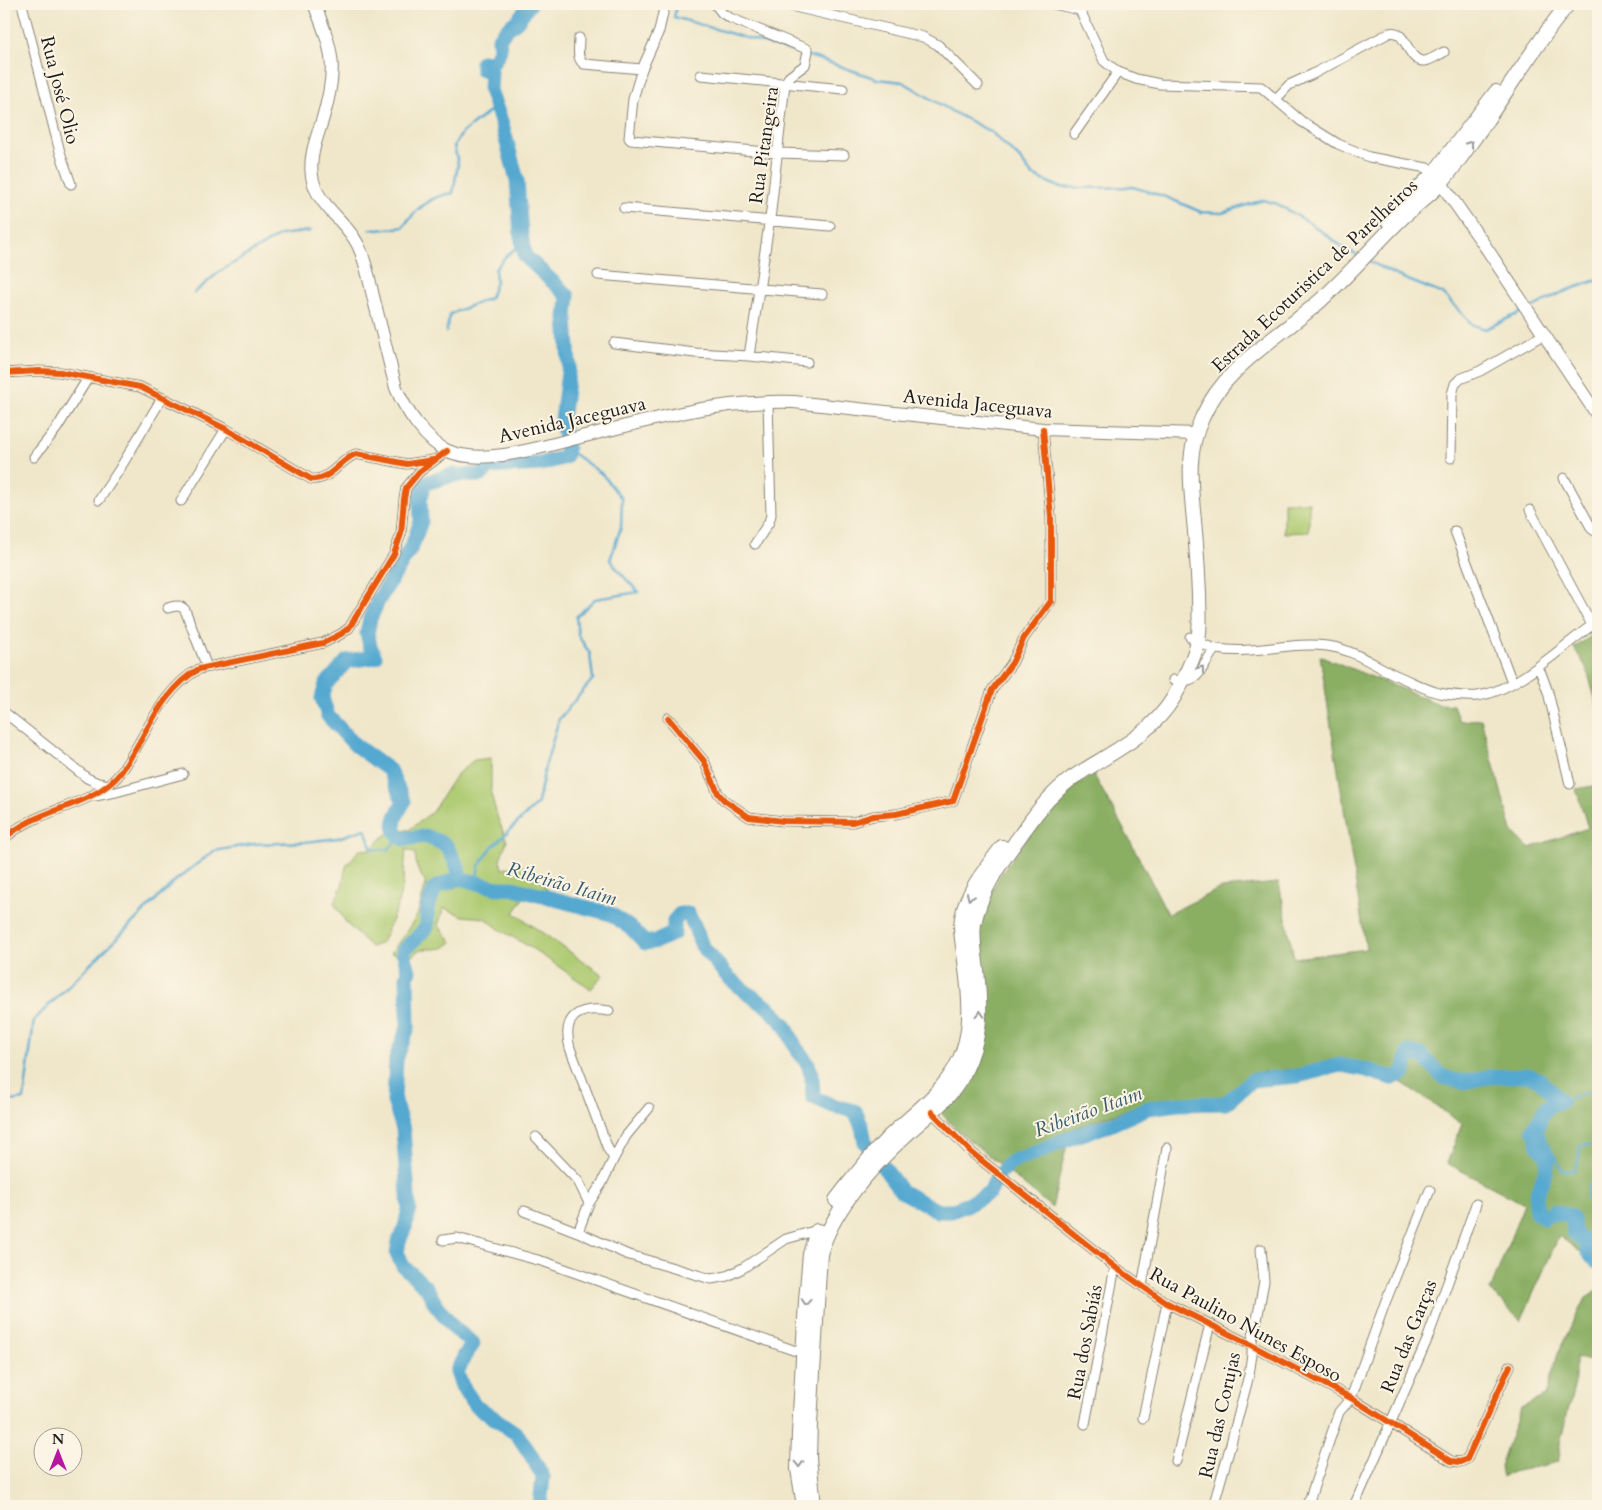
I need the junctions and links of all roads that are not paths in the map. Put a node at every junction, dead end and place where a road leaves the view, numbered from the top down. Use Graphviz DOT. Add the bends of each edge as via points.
graph roads {
  1 [pos="22,4"];
  2 [pos="314,4"];
  3 [pos="665,4"];
  4 [pos="715,4"];
  5 [pos="782,4"];
  6 [pos="1053,4"];
  7 [pos="1556,4"];
  8 [pos="1568,4"];
  9 [pos="1079,7"];
  10 [pos="579,38"];
  11 [pos="1444,52"];
  12 [pos="642,69"];
  13 [pos="1118,72"];
  14 [pos="701,75"];
  15 [pos="785,83"];
  16 [pos="978,85"];
  17 [pos="843,89"];
  18 [pos="1276,99"];
  19 [pos="1074,134"];
  20 [pos="777,152"];
  21 [pos="844,155"];
  22 [pos="1437,178"];
  23 [pos="70,184"];
  24 [pos="624,208"];
  25 [pos="769,220"];
  26 [pos="830,226"];
  27 [pos="598,275"];
  28 [pos="759,289"];
  29 [pos="822,294"];
  30 [pos="1543,335"];
  31 [pos="614,343"];
  32 [pos="749,356"];
  33 [pos="807,362"];
  34 [pos="4,373"];
  35 [pos="88,378"];
  36 [pos="162,398"];
  37 [pos="768,402"];
  38 [pos="1598,416"];
  39 [pos="226,429"];
  40 [pos="1044,429"];
  41 [pos="1191,434"];
  42 [pos="447,451"];
  43 [pos="34,457"];
  44 [pos="1451,458"];
  45 [pos="435,460"];
  46 [pos="1564,478"];
  47 [pos="99,500"];
  48 [pos="181,501"];
  49 [pos="1530,510"];
  50 [pos="1455,531"];
  51 [pos="1598,533"];
  52 [pos="754,544"];
  53 [pos="168,608"];
  54 [pos="1595,623"];
  55 [pos="1194,638"];
  56 [pos="1216,649"];
  57 [pos="207,667"];
  58 [pos="1537,667"];
  59 [pos="1177,680"];
  60 [pos="1512,682"];
  61 [pos="4,712"];
  62 [pos="668,718"];
  63 [pos="183,774"];
  64 [pos="1570,784"];
  65 [pos="109,785"];
  66 [pos="90,797"];
  67 [pos="4,839"];
  68 [pos="609,1011"];
  69 [pos="946,1083"];
  70 [pos="649,1108"];
  71 [pos="932,1112"];
  72 [pos="536,1137"];
  73 [pos="887,1144"];
  74 [pos="1167,1148"];
  75 [pos="614,1158"];
  76 [pos="1430,1190"];
  77 [pos="589,1203"];
  78 [pos="1476,1204"];
  79 [pos="524,1211"];
  80 [pos="823,1229"];
  81 [pos="578,1232"];
  82 [pos="443,1240"];
  83 [pos="1260,1249"];
  84 [pos="1115,1267"];
  85 [pos="1142,1286"];
  86 [pos="1167,1303"];
  87 [pos="1210,1324"];
  88 [pos="1251,1345"];
  89 [pos="808,1352"];
  90 [pos="1510,1366"];
  91 [pos="1351,1398"];
  92 [pos="1143,1418"];
  93 [pos="1389,1423"];
  94 [pos="1085,1424"];
  95 [pos="1176,1461"];
  96 [pos="1215,1500"];
  97 [pos="804,1506"];
  98 [pos="814,1506"];
  99 [pos="1306,1506"];
  100 [pos="1354,1506"];
  1 -- 23 [label="street, Rua José Olio"];
  2 -- 42 [label="main road, Avenida Jaceguava" via="328,36 333,66 329,94 312,150 314,185 358,245 402,403 428,436"];
  3 -- 12 [label="street" via="659,31"];
  4 -- 15 [label="street, Rua Pitangeira" via="730,18 807,49 805,65"];
  5 -- 16 [label="street" via="923,37 938,45"];
  6 -- 9 [label="street"];
  7 -- 22 [label="main road"];
  22 -- 8 [label="main road, one-way"];
  9 -- 13 [label="street" via="1104,61"];
  10 -- 12 [label="street" via="578,58 584,64"];
  11 -- 18 [label="street" via="1426,61 1415,58 1399,33 1389,33 1289,84"];
  12 -- 20 [label="street" via="633,99 628,135 631,140"];
  13 -- 18 [label="street" via="1160,84 1261,87"];
  13 -- 19 [label="street"];
  14 -- 15 [label="street"];
  15 -- 17 [label="street"];
  15 -- 20 [label="street, Rua Pitangeira"];
  18 -- 22 [label="street" via="1302,121 1345,148 1386,162 1421,166"];
  20 -- 21 [label="street"];
  20 -- 25 [label="street, Rua Pitangeira"];
  22 -- 30 [label="main road" via="1486,246"];
  22 -- 41 [label="main road, Estrada Ecoturistica de Parelheiros" via="1403,217 1363,252 1321,300 1227,379"];
  24 -- 25 [label="street"];
  25 -- 26 [label="street"];
  25 -- 28 [label="street, Rua Pitangeira"];
  27 -- 28 [label="street"];
  28 -- 29 [label="street"];
  28 -- 32 [label="street, Rua Pitangeira"];
  30 -- 38 [label="main road"];
  30 -- 44 [label="street" via="1455,384"];
  31 -- 32 [label="street"];
  32 -- 33 [label="street"];
  34 -- 35 [label="street" via="60,372"];
  35 -- 36 [label="street" via="140,387"];
  35 -- 43 [label="street" via="57,428"];
  36 -- 39 [label="street"];
  36 -- 47 [label="street"];
  37 -- 40 [label="main road, Avenida Jaceguava" via="794,402"];
  37 -- 42 [label="main road, Avenida Jaceguava" via="727,404 683,412 487,457"];
  37 -- 52 [label="street" via="771,515"];
  39 -- 45 [label="street" via="312,479 325,478 356,454 407,464"];
  39 -- 48 [label="street"];
  40 -- 41 [label="main road, Avenida Jaceguava"];
  40 -- 62 [label="street" via="1052,517 1051,601 992,690 953,801 853,822 748,817 718,793 704,761"];
  41 -- 55 [label="main road, Estrada Ecoturistica de Parelheiros" via="1189,479 1199,624"];
  42 -- 45 [label="street"];
  45 -- 57 [label="street" via="406,488 401,534 394,554 349,628 334,639 317,644"];
  46 -- 51 [label="street" via="1592,529"];
  49 -- 54 [label="street"];
  50 -- 60 [label="street"];
  53 -- 57 [label="street" via="176,606 185,610"];
  54 -- 58 [label="street"];
  55 -- 56 [label="street"];
  55 -- 59 [label="main road, Estrada Ecoturistica de Parelheiros"];
  59 -- 56 [label="street, one-way" via="1190,681"];
  56 -- 60 [label="street" via="1331,646 1437,693 1466,696 1492,692"];
  57 -- 65 [label="street" via="187,675 178,684 152,719 120,774"];
  58 -- 60 [label="street"];
  58 -- 64 [label="street" via="1548,692"];
  59 -- 69 [label="main road, Estrada Ecoturistica de Parelheiros, one-way" via="1142,722 1067,771 1045,792 979,878 966,905 961,926 968,984 967,1033 963,1051"];
  71 -- 59 [label="main road, Estrada Ecoturistica de Parelheiros, one-way" via="959,1082 978,1035 981,1010 974,925 984,892 994,874 1050,797 1150,727 1172,701"];
  61 -- 65 [label="street" via="87,778"];
  63 -- 66 [label="street"];
  65 -- 66 [label="street"];
  66 -- 67 [label="street" via="22,824"];
  68 -- 75 [label="street" via="578,1012 570,1021 567,1035 594,1114"];
  69 -- 71 [label="main road" via="931,1106"];
  69 -- 73 [label="main road, Estrada Ecoturistica de Parelheiros"];
  70 -- 75 [label="street" via="626,1136"];
  71 -- 73 [label="main road, Estrada Ecoturistica de Parelheiros" via="923,1112"];
  71 -- 84 [label="street, Rua Paulino Nunes Esposo" via="971,1152"];
  72 -- 77 [label="street" via="578,1181"];
  73 -- 80 [label="main road, Estrada Ecoturistica de Parelheiros" via="867,1168 843,1207"];
  74 -- 85 [label="street"];
  75 -- 77 [label="street"];
  76 -- 91 [label="street"];
  77 -- 81 [label="street"];
  78 -- 93 [label="street, Rua das Garças" via="1427,1340"];
  79 -- 81 [label="street"];
  80 -- 81 [label="street" via="786,1239 744,1268 728,1276 711,1279 626,1254"];
  80 -- 89 [label="main road, Estrada Ecoturistica de Parelheiros"];
  82 -- 89 [label="street" via="457,1238 545,1262 793,1350"];
  83 -- 88 [label="street, Rua das Corujas" via="1264,1281"];
  84 -- 85 [label="street, Rua Paulino Nunes Esposo"];
  84 -- 94 [label="street, Rua dos Sabiás"];
  85 -- 86 [label="street, Rua Paulino Nunes Esposo"];
  86 -- 87 [label="street, Rua Paulino Nunes Esposo"];
  86 -- 92 [label="street"];
  87 -- 88 [label="street, Rua Paulino Nunes Esposo"];
  87 -- 95 [label="street"];
  88 -- 91 [label="street, Rua Paulino Nunes Esposo"];
  88 -- 96 [label="street, Rua das Corujas" via="1249,1375"];
  89 -- 97 [label="main road, Estrada Ecoturistica de Parelheiros, one-way" via="798,1469"];
  89 -- 98 [label="main road, Estrada Ecoturistica de Parelheiros" via="809,1458"];
  90 -- 93 [label="street, Rua Paulino Nunes Esposo" via="1467,1459 1451,1461"];
  91 -- 93 [label="street, Rua Paulino Nunes Esposo"];
  91 -- 99 [label="street" via="1339,1412"];
  93 -- 100 [label="street, Rua das Garças"];
}
